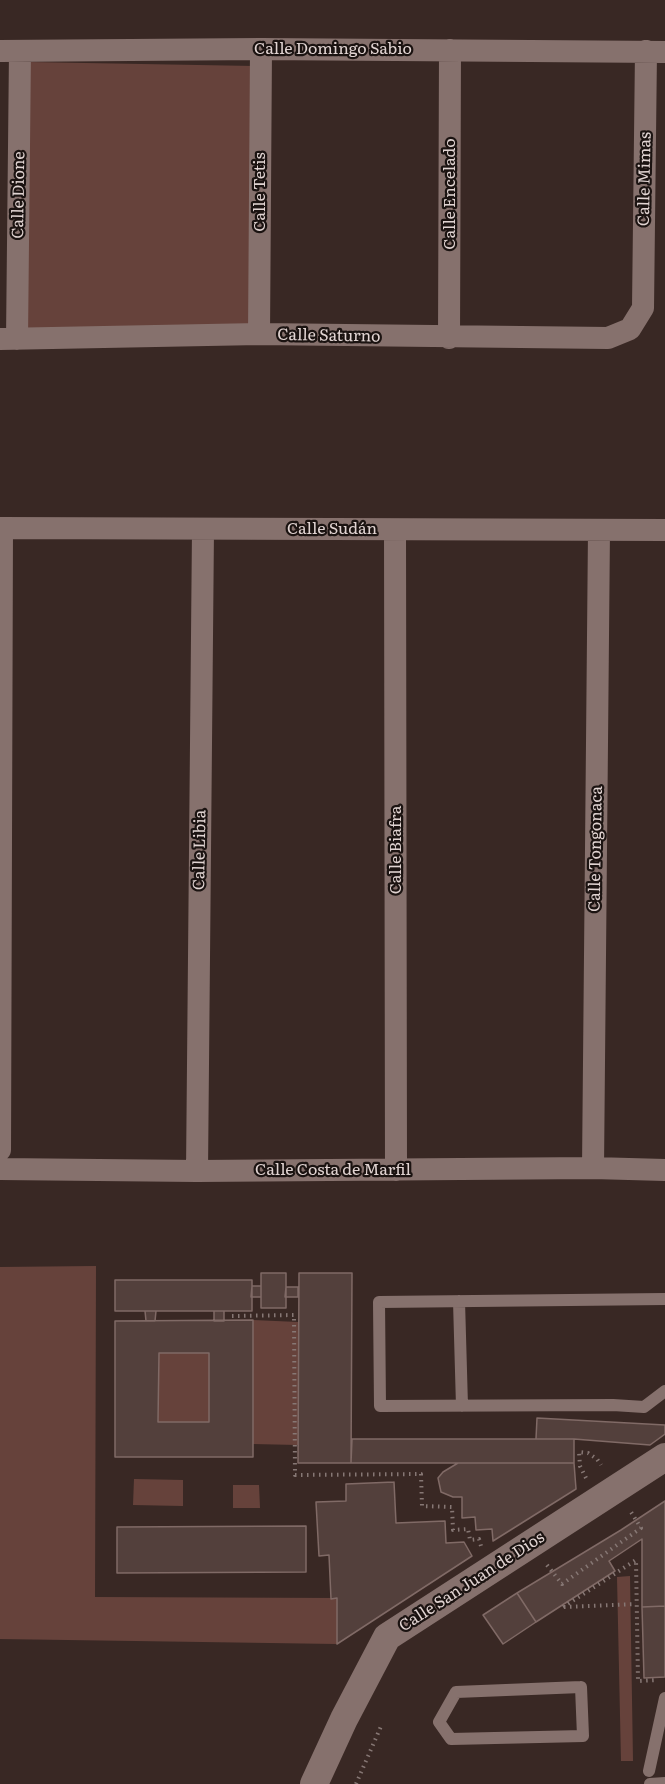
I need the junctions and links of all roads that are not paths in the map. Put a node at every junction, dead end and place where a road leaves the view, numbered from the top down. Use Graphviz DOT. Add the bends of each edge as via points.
graph roads {
  1 [pos="261,49"];
  2 [pos="450,50"];
  3 [pos="10,51"];
  4 [pos="656,52"];
  5 [pos="643,308"];
  6 [pos="259,334"];
  7 [pos="449,338"];
  8 [pos="9,339"];
  9 [pos="1,528"];
  10 [pos="203,529"];
  11 [pos="395,530"];
  12 [pos="599,530"];
  13 [pos="665,530"];
  14 [pos="0,1150"];
  15 [pos="593,1168"];
  16 [pos="0,1169"];
  17 [pos="396,1170"];
  18 [pos="665,1170"];
  19 [pos="197,1171"];
  20 [pos="665,1299"];
  21 [pos="459,1301"];
  22 [pos="665,1391"];
  23 [pos="462,1406"];
  24 [pos="665,1457"];
  25 [pos="665,1698"];
  26 [pos="439,1722"];
  27 [pos="649,1778"];
  28 [pos="665,1783"];
  29 [pos="314,1784"];
  1 -- 2 [label="street, Calle Domingo Sabio"];
  1 -- 3 [label="street, Calle Domingo Sabio"];
  1 -- 6 [label="street, Calle Tetis"];
  2 -- 4 [label="street, Calle Domingo Sabio"];
  2 -- 7 [label="street, Calle Encelado"];
  3 -- 8 [label="street, Calle Dione"];
  4 -- 5 [label="street, Calle Mimas"];
  5 -- 7 [label="street, Calle Saturno" via="630,329 608,338"];
  6 -- 7 [label="street, Calle Saturno"];
  6 -- 8 [label="street, Calle Saturno"];
  9 -- 10 [label="street, Calle Sudán"];
  9 -- 14 [label="street"];
  10 -- 11 [label="street, Calle Sudán"];
  10 -- 19 [label="street, Calle Libia"];
  11 -- 12 [label="street, Calle Sudán"];
  11 -- 17 [label="street, Calle Biafra"];
  12 -- 13 [label="street, Calle Sudán"];
  12 -- 15 [label="street, Calle Tongonaca"];
  15 -- 17 [label="street, Calle Costa de Marfil"];
  15 -- 18 [label="street, Calle Costa de Marfil"];
  16 -- 19 [label="street, Calle Costa de Marfil"];
  17 -- 19 [label="street, Calle Costa de Marfil"];
  20 -- 21 [label="lane"];
  21 -- 23 [label="lane"];
  21 -- 23 [label="lane" via="379,1302 380,1406"];
  22 -- 23 [label="lane" via="644,1407"];
  24 -- 29 [label="street, Calle San Juan de Dios" via="387,1637"];
  25 -- 27 [label="lane"];
  26 -- 26 [label="lane" via="451,1739 583,1736 581,1687 456,1692"];
  27 -- 28 [label="lane"];
}
